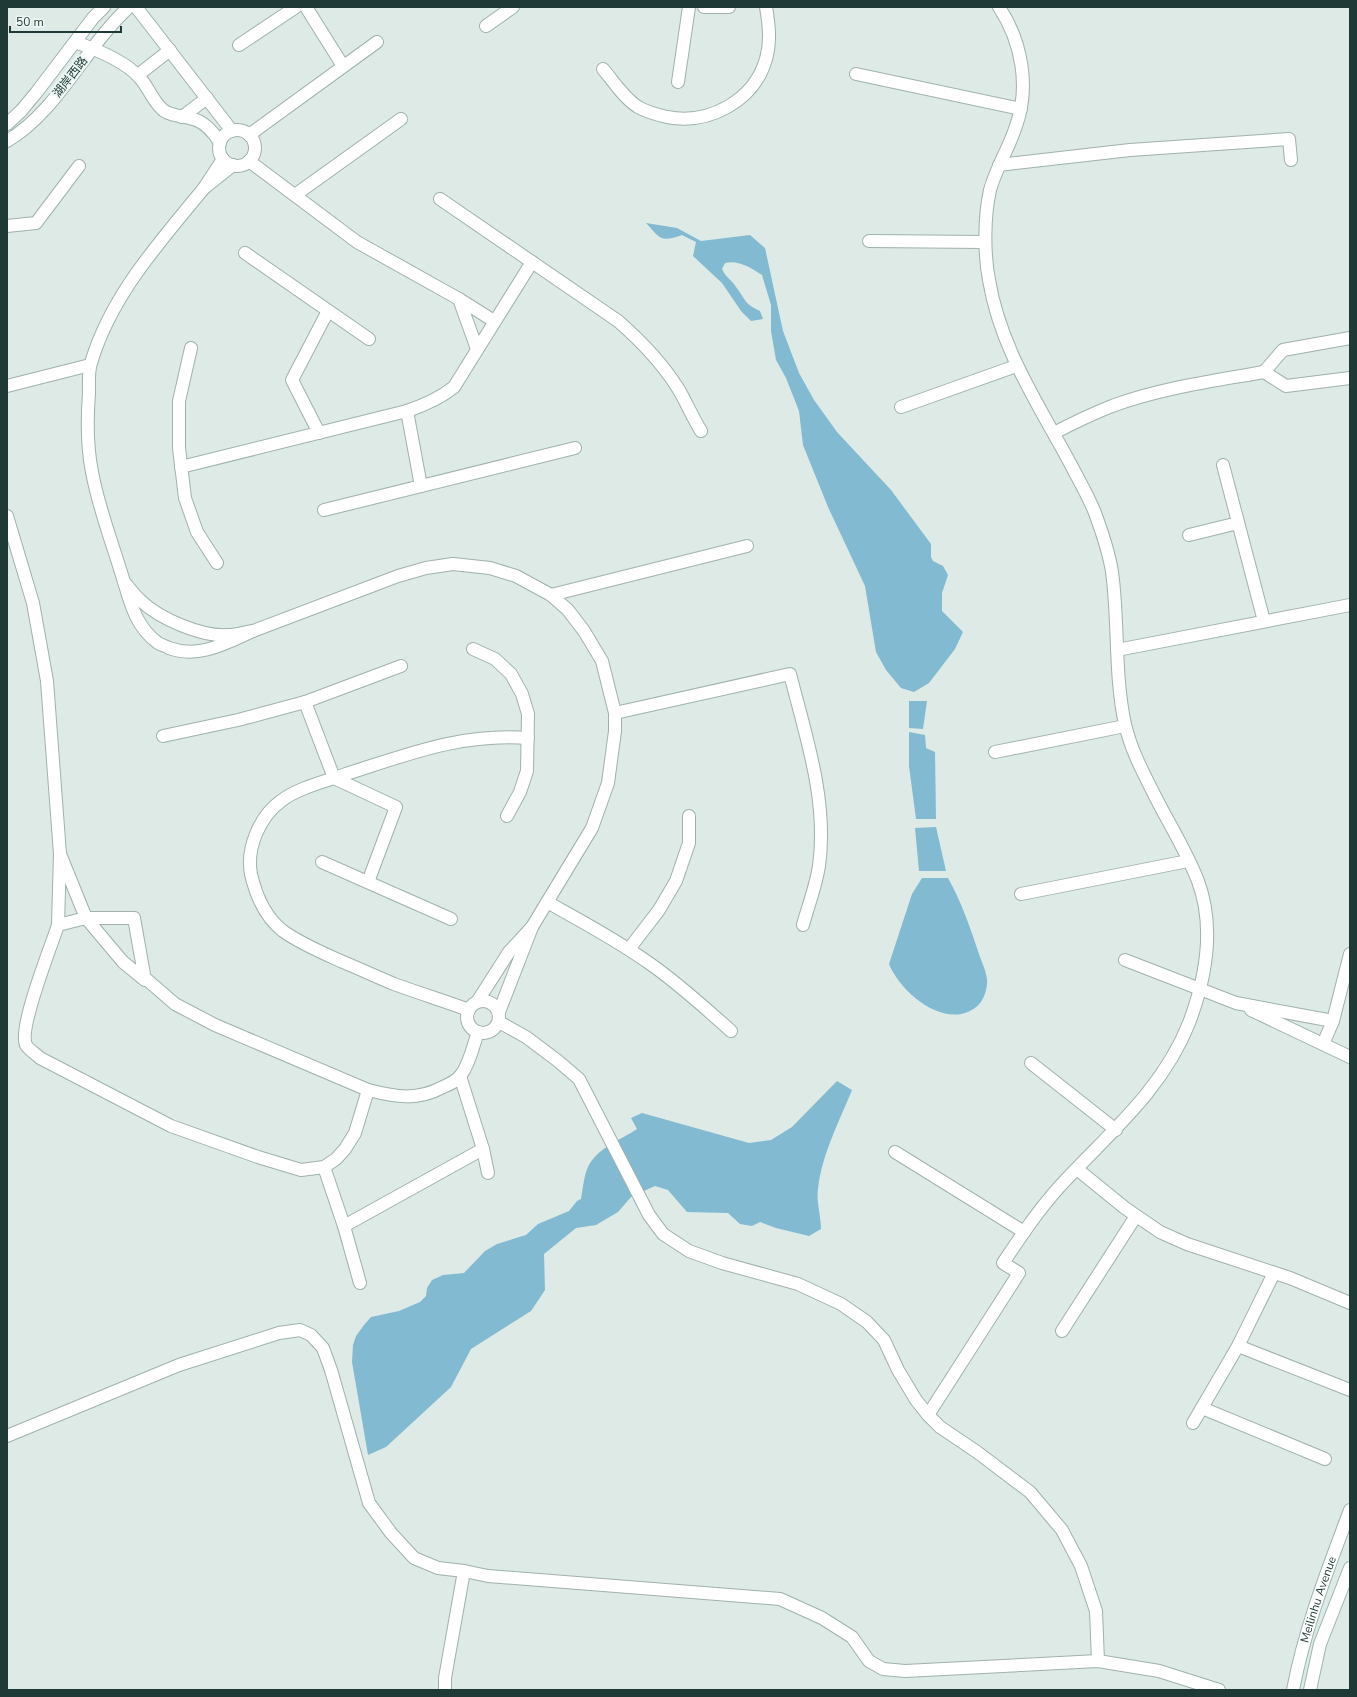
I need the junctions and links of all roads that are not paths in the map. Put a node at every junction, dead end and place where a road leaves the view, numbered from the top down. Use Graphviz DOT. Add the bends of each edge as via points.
graph roads {
  1 [pos="104,7"];
  2 [pos="129,7"];
  3 [pos="136,7"];
  4 [pos="296,7"];
  5 [pos="306,7"];
  6 [pos="513,7"];
  7 [pos="689,7"];
  8 [pos="704,7"];
  9 [pos="729,7"];
  10 [pos="766,7"];
  11 [pos="999,7"];
  12 [pos="486,26"];
  13 [pos="75,42"];
  14 [pos="377,42"];
  15 [pos="239,45"];
  16 [pos="93,48"];
  17 [pos="170,50"];
  18 [pos="343,66"];
  19 [pos="603,69"];
  20 [pos="856,74"];
  21 [pos="138,75"];
  22 [pos="678,82"];
  23 [pos="207,98"];
  24 [pos="1021,110"];
  25 [pos="182,117"];
  26 [pos="401,119"];
  27 [pos="7,124"];
  28 [pos="232,131"];
  29 [pos="249,135"];
  30 [pos="7,141"];
  31 [pos="220,143"];
  32 [pos="1291,160"];
  33 [pos="249,161"];
  34 [pos="228,162"];
  35 [pos="999,165"];
  36 [pos="79,166"];
  37 [pos="295,195"];
  38 [pos="440,199"];
  39 [pos="7,226"];
  40 [pos="869,241"];
  41 [pos="985,242"];
  42 [pos="245,253"];
  43 [pos="532,262"];
  44 [pos="459,299"];
  45 [pos="328,311"];
  46 [pos="494,321"];
  47 [pos="1350,338"];
  48 [pos="369,339"];
  49 [pos="192,348"];
  50 [pos="477,349"];
  51 [pos="90,365"];
  52 [pos="1016,366"];
  53 [pos="1264,372"];
  54 [pos="1350,378"];
  55 [pos="7,386"];
  56 [pos="901,407"];
  57 [pos="407,411"];
  58 [pos="701,431"];
  59 [pos="319,433"];
  60 [pos="1054,433"];
  61 [pos="575,448"];
  62 [pos="1223,465"];
  63 [pos="181,467"];
  64 [pos="421,486"];
  65 [pos="324,510"];
  66 [pos="7,516"];
  67 [pos="1238,524"];
  68 [pos="1189,535"];
  69 [pos="747,546"];
  70 [pos="217,563"];
  71 [pos="125,583"];
  72 [pos="551,595"];
  73 [pos="1350,604"];
  74 [pos="1264,621"];
  75 [pos="253,631"];
  76 [pos="473,649"];
  77 [pos="1117,650"];
  78 [pos="401,666"];
  79 [pos="305,702"];
  80 [pos="615,712"];
  81 [pos="1125,726"];
  82 [pos="163,736"];
  83 [pos="528,738"];
  84 [pos="995,752"];
  85 [pos="334,778"];
  86 [pos="507,816"];
  87 [pos="689,816"];
  88 [pos="60,854"];
  89 [pos="1188,861"];
  90 [pos="322,862"];
  91 [pos="368,882"];
  92 [pos="1021,894"];
  93 [pos="547,902"];
  94 [pos="86,918"];
  95 [pos="451,919"];
  96 [pos="58,925"];
  97 [pos="803,925"];
  98 [pos="532,927"];
  99 [pos="628,949"];
  100 [pos="1350,954"];
  101 [pos="1125,960"];
  102 [pos="145,978"];
  103 [pos="1199,989"];
  104 [pos="1236,1003"];
  105 [pos="473,1006"];
  106 [pos="499,1017"];
  107 [pos="1332,1021"];
  108 [pos="731,1031"];
  109 [pos="478,1032"];
  110 [pos="1323,1044"];
  111 [pos="1350,1058"];
  112 [pos="1031,1063"];
  113 [pos="460,1076"];
  114 [pos="368,1090"];
  115 [pos="1116,1130"];
  116 [pos="483,1149"];
  117 [pos="895,1152"];
  118 [pos="324,1167"];
  119 [pos="1077,1169"];
  120 [pos="488,1173"];
  121 [pos="1136,1216"];
  122 [pos="344,1226"];
  123 [pos="1024,1232"];
  124 [pos="1274,1273"];
  125 [pos="360,1283"];
  126 [pos="1350,1303"];
  127 [pos="1062,1331"];
  128 [pos="1238,1346"];
  129 [pos="1350,1390"];
  130 [pos="1202,1408"];
  131 [pos="928,1416"];
  132 [pos="1193,1423"];
  133 [pos="7,1436"];
  134 [pos="1326,1459"];
  135 [pos="1350,1510"];
  136 [pos="1350,1568"];
  137 [pos="464,1571"];
  138 [pos="1098,1661"];
  139 [pos="445,1690"];
  140 [pos="1219,1690"];
  141 [pos="1293,1690"];
  142 [pos="1310,1690"];
  1 -- 13 [label="street, 湖岸西路"];
  2 -- 16 [label="street, 湖岸西路"];
  3 -- 17 [label="street"];
  4 -- 15 [label="street"];
  5 -- 18 [label="street"];
  6 -- 12 [label="street"];
  7 -- 22 [label="street"];
  8 -- 9 [label="street"];
  10 -- 19 [label="street" via="770,40 766,60 756,80 742,97 722,111 702,118 681,119 658,115 639,107 621,92"];
  11 -- 24 [label="street" via="1008,21 1022,65 1024,84"];
  13 -- 16 [label="street"];
  13 -- 27 [label="street, 湖岸西路" via="21,111"];
  14 -- 18 [label="street"];
  16 -- 21 [label="street"];
  16 -- 30 [label="street, 湖岸西路" via="39,116"];
  17 -- 21 [label="street"];
  17 -- 23 [label="street"];
  18 -- 29 [label="street"];
  20 -- 24 [label="street"];
  21 -- 25 [label="street" via="162,110"];
  23 -- 25 [label="street"];
  23 -- 28 [label="street"];
  24 -- 35 [label="street" via="1016,128"];
  25 -- 31 [label="street" via="195,119 212,131"];
  26 -- 37 [label="street"];
  28 -- 29 [label="street"];
  28 -- 31 [label="street"];
  29 -- 33 [label="street" via="254,151"];
  31 -- 34 [label="street" via="220,154"];
  32 -- 35 [label="street" via="1289,139 1130,150"];
  33 -- 34 [label="street" via="238,166"];
  33 -- 37 [label="street"];
  34 -- 51 [label="street" via="138,271 111,312"];
  35 -- 41 [label="street" via="990,193"];
  36 -- 39 [label="street" via="36,223"];
  37 -- 44 [label="street" via="357,242"];
  38 -- 43 [label="street"];
  40 -- 41 [label="street"];
  41 -- 52 [label="street" via="988,280 994,304"];
  42 -- 45 [label="street"];
  43 -- 46 [label="street"];
  43 -- 58 [label="street" via="618,321 635,336 656,359 678,390"];
  44 -- 46 [label="street"];
  44 -- 50 [label="street"];
  45 -- 48 [label="street"];
  45 -- 59 [label="street" via="292,380"];
  46 -- 50 [label="street"];
  47 -- 53 [label="street" via="1283,350"];
  49 -- 63 [label="street" via="179,401"];
  50 -- 57 [label="street" via="454,387 442,397"];
  51 -- 55 [label="street"];
  51 -- 71 [label="street" via="89,438 92,472"];
  52 -- 56 [label="street"];
  52 -- 60 [label="street"];
  53 -- 54 [label="street" via="1286,386"];
  53 -- 60 [label="street" via="1186,385 1144,396 1081,419"];
  57 -- 59 [label="street"];
  57 -- 64 [label="street"];
  59 -- 63 [label="street"];
  60 -- 77 [label="street" via="1093,508 1105,541 1113,574"];
  61 -- 64 [label="street"];
  62 -- 67 [label="street"];
  63 -- 70 [label="street" via="185,498 198,532"];
  64 -- 65 [label="street"];
  66 -- 88 [label="street" via="33,603 47,681"];
  67 -- 68 [label="street"];
  67 -- 74 [label="street"];
  69 -- 72 [label="street"];
  71 -- 75 [label="street" via="154,612 179,624 205,633 228,636"];
  71 -- 75 [label="street" via="131,607 140,626 158,644 177,650 201,651 224,645"];
  72 -- 75 [label="street" via="516,576 490,568 453,564 398,576"];
  72 -- 80 [label="street" via="576,620 602,661"];
  73 -- 74 [label="street"];
  74 -- 77 [label="street"];
  76 -- 83 [label="street" via="495,659 511,674 522,694 528,714"];
  77 -- 81 [label="street"];
  78 -- 79 [label="street"];
  79 -- 82 [label="street"];
  79 -- 85 [label="street"];
  80 -- 93 [label="street" via="608,783 592,828"];
  80 -- 97 [label="street" via="790,674 814,767 821,822 819,867"];
  81 -- 84 [label="street"];
  81 -- 89 [label="street" via="1143,774"];
  83 -- 85 [label="street" via="462,740 430,747"];
  83 -- 86 [label="street" via="527,771 520,792"];
  85 -- 91 [label="street" via="396,807"];
  85 -- 105 [label="street" via="281,800 266,816 253,840 249,866 255,892 264,910 283,930 313,948 394,984"];
  87 -- 99 [label="street" via="689,844 676,881 659,910"];
  88 -- 94 [label="street"];
  88 -- 96 [label="street"];
  89 -- 92 [label="street"];
  89 -- 103 [label="street" via="1198,882 1208,936"];
  90 -- 91 [label="street"];
  91 -- 95 [label="street"];
  93 -- 98 [label="street"];
  93 -- 99 [label="street"];
  94 -- 96 [label="street"];
  94 -- 102 [label="street" via="123,962"];
  94 -- 102 [label="street" via="134,918"];
  96 -- 118 [label="street" via="24,1035 27,1046 40,1058 172,1126 301,1170"];
  98 -- 105 [label="street" via="508,952"];
  98 -- 106 [label="street"];
  99 -- 108 [label="street" via="695,998"];
  100 -- 107 [label="street"];
  101 -- 103 [label="street"];
  102 -- 114 [label="street" via="175,1004 215,1025"];
  103 -- 104 [label="street"];
  103 -- 115 [label="street" via="1189,1023 1172,1058 1151,1090"];
  104 -- 107 [label="street"];
  104 -- 110 [label="street"];
  105 -- 106 [label="street" via="483,1001 493,1004"];
  105 -- 109 [label="street" via="468,1020 470,1026"];
  106 -- 109 [label="street" via="496,1027 488,1033"];
  106 -- 131 [label="street" via="579,1079 649,1215 663,1234 689,1251 798,1284 841,1304 867,1322 884,1340 898,1370"];
  107 -- 110 [label="street"];
  109 -- 113 [label="street" via="467,1066"];
  110 -- 111 [label="street"];
  112 -- 115 [label="street"];
  113 -- 114 [label="street" via="435,1092 412,1097"];
  113 -- 116 [label="street"];
  114 -- 118 [label="street" via="355,1132 345,1149"];
  115 -- 119 [label="street"];
  116 -- 120 [label="street"];
  116 -- 122 [label="street"];
  117 -- 123 [label="street"];
  118 -- 122 [label="street"];
  119 -- 121 [label="street"];
  119 -- 123 [label="street"];
  121 -- 124 [label="street" via="1160,1232 1187,1244"];
  121 -- 127 [label="street"];
  122 -- 125 [label="street"];
  123 -- 131 [label="street" via="1003,1263 1019,1273 1017,1277"];
  124 -- 126 [label="street"];
  124 -- 128 [label="street"];
  128 -- 129 [label="street"];
  128 -- 130 [label="street"];
  130 -- 132 [label="street"];
  130 -- 134 [label="street"];
  131 -- 138 [label="street" via="1030,1492 1062,1530 1081,1566 1096,1611"];
  133 -- 137 [label="street" via="179,1365 279,1333 300,1330 311,1335 323,1348 369,1503 414,1558 438,1568"];
  135 -- 141 [label="street, Meilinhu Avenue" via="1319,1592"];
  136 -- 142 [label="street, Meilinhu Avenue" via="1320,1644"];
  137 -- 138 [label="street" via="488,1576 780,1599 822,1618 852,1637 869,1661 883,1669 905,1671"];
  137 -- 139 [label="street"];
  138 -- 140 [label="street" via="1159,1671"];
}
